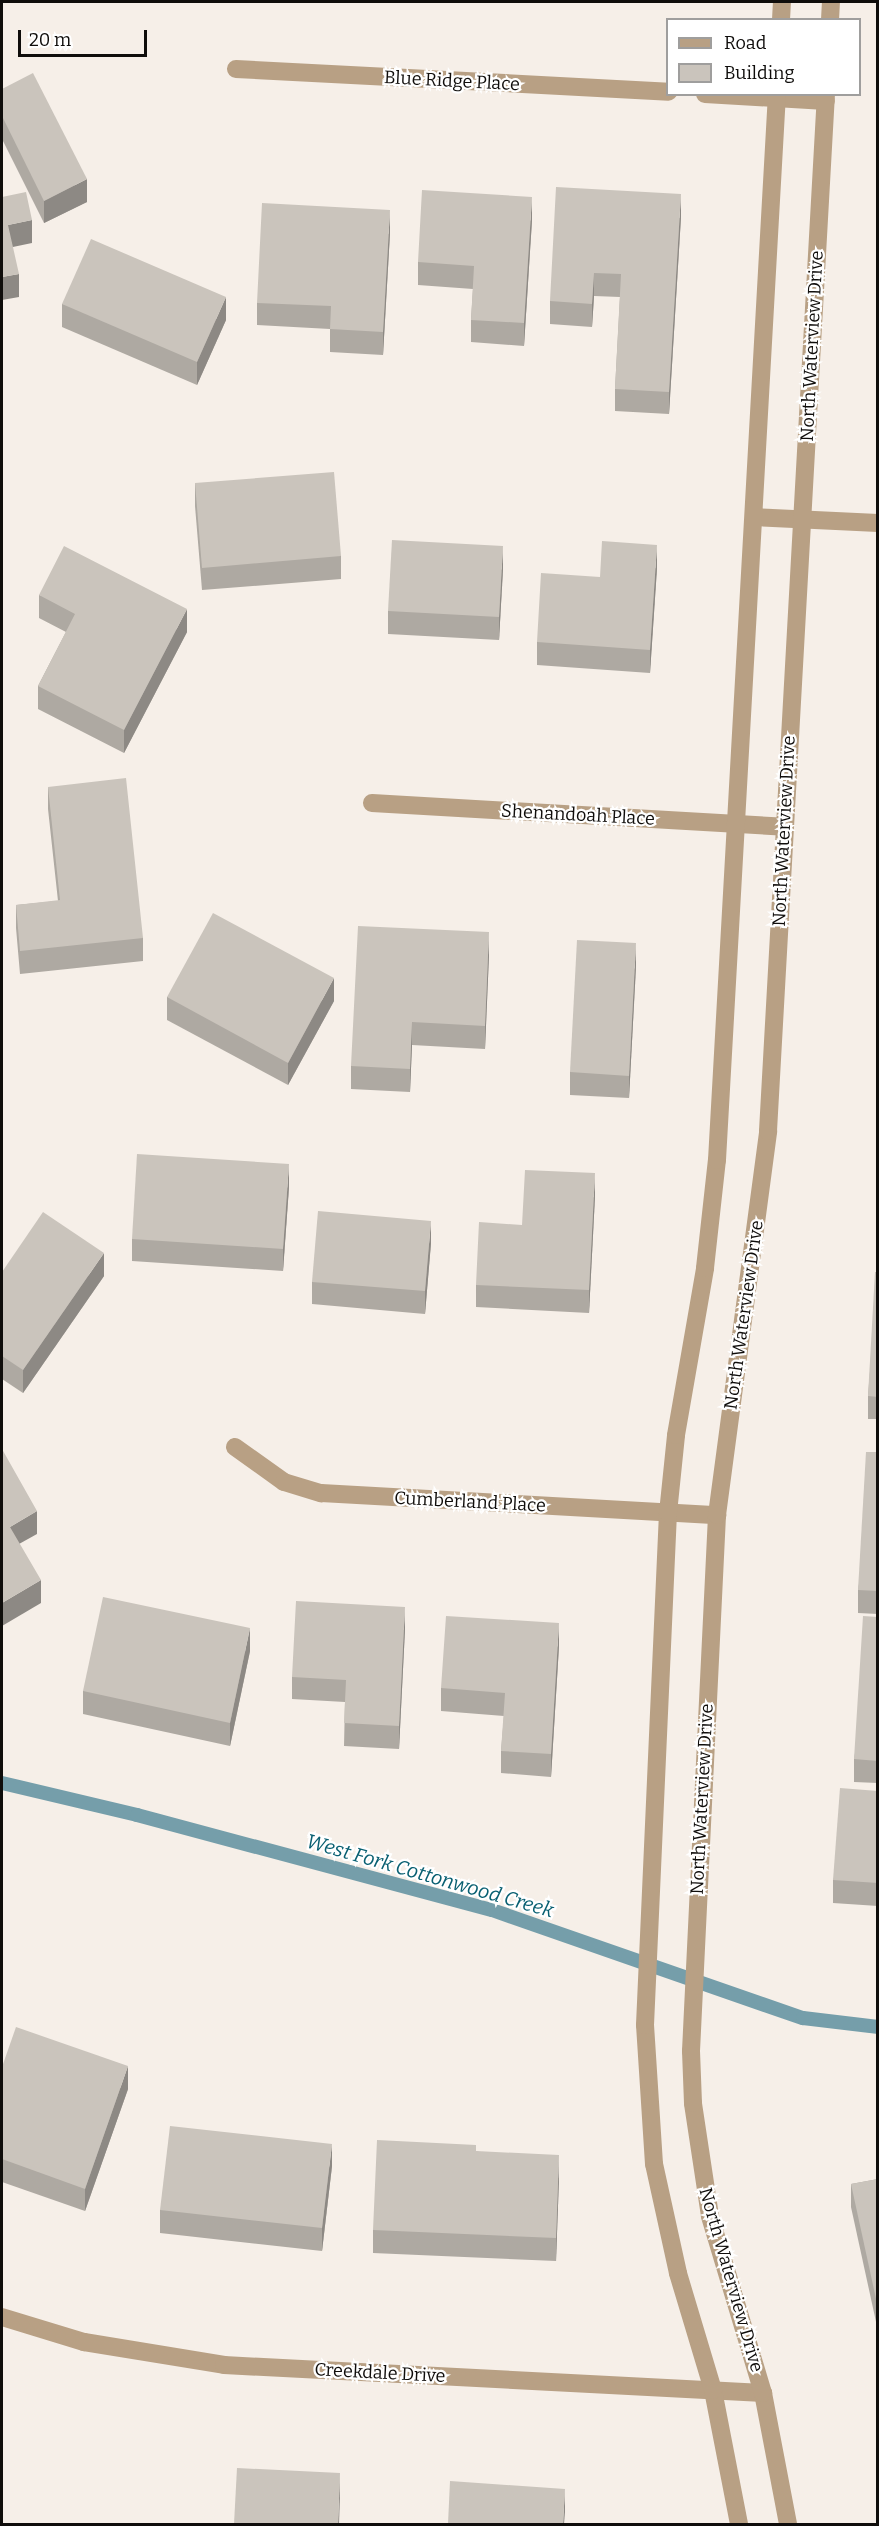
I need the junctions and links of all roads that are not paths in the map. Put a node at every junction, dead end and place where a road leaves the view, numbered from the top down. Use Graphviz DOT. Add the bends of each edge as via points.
graph roads {
  1 [pos="783,2"];
  2 [pos="831,2"];
  3 [pos="782,18"];
  4 [pos="830,18"];
  5 [pos="236,69"];
  6 [pos="666,92"];
  7 [pos="777,96"];
  8 [pos="826,98"];
  9 [pos="754,517"];
  10 [pos="801,519"];
  11 [pos="878,523"];
  12 [pos="372,803"];
  13 [pos="737,825"];
  14 [pos="783,827"];
  15 [pos="235,1447"];
  16 [pos="669,1513"];
  17 [pos="717,1515"];
  18 [pos="2,2316"];
  19 [pos="713,2390"];
  20 [pos="763,2393"];
  21 [pos="740,2524"];
  22 [pos="788,2524"];
  1 -- 3 [label="street"];
  2 -- 4 [label="street"];
  5 -- 6 [label="street, Blue Ridge Place"];
  7 -- 8 [label="street"];
  7 -- 9 [label="street"];
  8 -- 10 [label="street, North Waterview Drive"];
  9 -- 10 [label="street"];
  9 -- 13 [label="street"];
  10 -- 11 [label="street"];
  10 -- 14 [label="street, North Waterview Drive"];
  12 -- 13 [label="street, Shenandoah Place"];
  13 -- 14 [label="street, Shenandoah Place"];
  13 -- 16 [label="street" via="717,1160 705,1269 676,1435"];
  14 -- 17 [label="street, North Waterview Drive" via="768,1131"];
  15 -- 16 [label="street, Cumberland Place" via="284,1482 321,1493"];
  16 -- 17 [label="street, Cumberland Place"];
  16 -- 19 [label="street" via="645,2025 654,2164 678,2272"];
  17 -- 20 [label="street, North Waterview Drive" via="695,1924 693,2103 710,2216"];
  18 -- 19 [label="street, Creekdale Drive" via="84,2342 224,2365"];
  19 -- 20 [label="street, Creekdale Drive"];
  19 -- 21 [label="street"];
  20 -- 22 [label="street, North Waterview Drive"];
}
